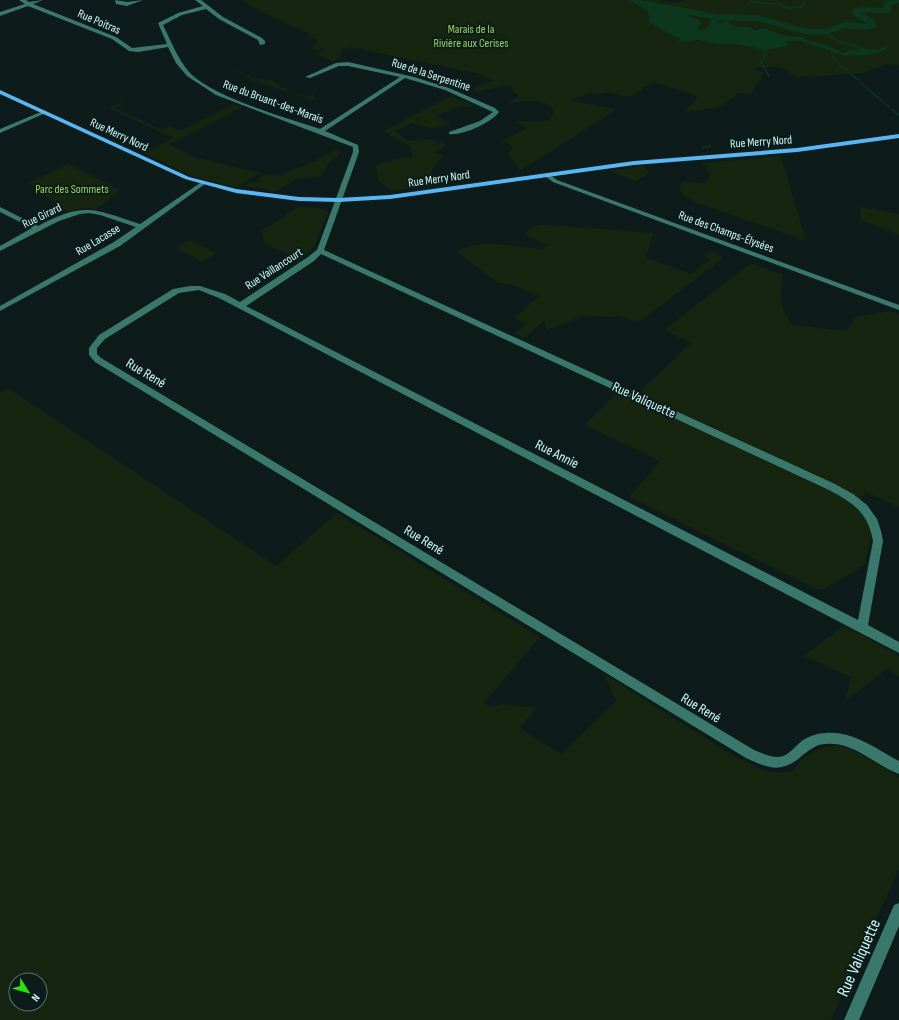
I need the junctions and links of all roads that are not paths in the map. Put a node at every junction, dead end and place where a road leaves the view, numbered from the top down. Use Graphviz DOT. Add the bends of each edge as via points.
graph roads {
  1 [pos="22,0"];
  2 [pos="40,0"];
  3 [pos="118,0"];
  4 [pos="140,0"];
  5 [pos="198,0"];
  6 [pos="29,4"];
  7 [pos="206,7"];
  8 [pos="0,14"];
  9 [pos="262,44"];
  10 [pos="169,45"];
  11 [pos="405,76"];
  12 [pos="308,77"];
  13 [pos="0,92"];
  14 [pos="45,112"];
  15 [pos="0,132"];
  16 [pos="320,132"];
  17 [pos="451,133"];
  18 [pos="899,136"];
  19 [pos="547,175"];
  20 [pos="203,183"];
  21 [pos="339,200"];
  22 [pos="0,209"];
  23 [pos="142,227"];
  24 [pos="39,229"];
  25 [pos="0,249"];
  26 [pos="320,251"];
  27 [pos="240,306"];
  28 [pos="899,308"];
  29 [pos="0,309"];
  30 [pos="862,627"];
  31 [pos="899,648"];
  32 [pos="899,768"];
  33 [pos="899,910"];
  34 [pos="851,1020"];
  1 -- 6 [label="street, Rue Poitras"];
  2 -- 6 [label="street"];
  3 -- 4 [label="street" via="118,3 124,4"];
  5 -- 7 [label="street"];
  6 -- 8 [label="street"];
  6 -- 10 [label="street, Rue Poitras" via="116,38 130,49"];
  7 -- 9 [label="street" via="260,39"];
  7 -- 10 [label="street, Rue du Bruant-des-Marais" via="160,23"];
  10 -- 16 [label="street, Rue du Bruant-des-Marais" via="185,71 209,89 237,102"];
  11 -- 12 [label="street, Rue de la Serpentine" via="343,63"];
  11 -- 16 [label="street"];
  11 -- 17 [label="street, Rue de la Serpentine" via="447,89 495,111 493,116"];
  13 -- 14 [label="main road, Rue Merry Nord"];
  14 -- 15 [label="street"];
  14 -- 20 [label="main road, Rue Merry Nord" via="160,167"];
  16 -- 21 [label="street, Rue du Bruant-des-Marais" via="356,146"];
  18 -- 19 [label="main road, Rue Merry Nord" via="820,148 652,161"];
  19 -- 21 [label="main road, Rue Merry Nord" via="407,195"];
  19 -- 28 [label="street, Rue des Champs-Élysées" via="553,180"];
  20 -- 21 [label="main road, Rue Merry Nord" via="236,192 273,197"];
  20 -- 23 [label="street, Rue Lacasse"];
  21 -- 26 [label="street"];
  22 -- 24 [label="street"];
  23 -- 24 [label="street, Rue Girard" via="85,211 69,214"];
  23 -- 29 [label="street, Rue Lacasse" via="104,252"];
  24 -- 25 [label="street, Rue Girard"];
  26 -- 27 [label="street, Rue Vaillancourt"];
  26 -- 30 [label="street, Rue Valiquette" via="851,497 872,517 878,541"];
  27 -- 30 [label="street, Rue Annie"];
  27 -- 32 [label="street, Rue René" via="203,288 181,290 102,337 95,344 93,355 750,754 766,762 779,763 791,759 812,741 831,738 853,744"];
  30 -- 31 [label="street"];
  33 -- 34 [label="street, Rue Valiquette"];
}
